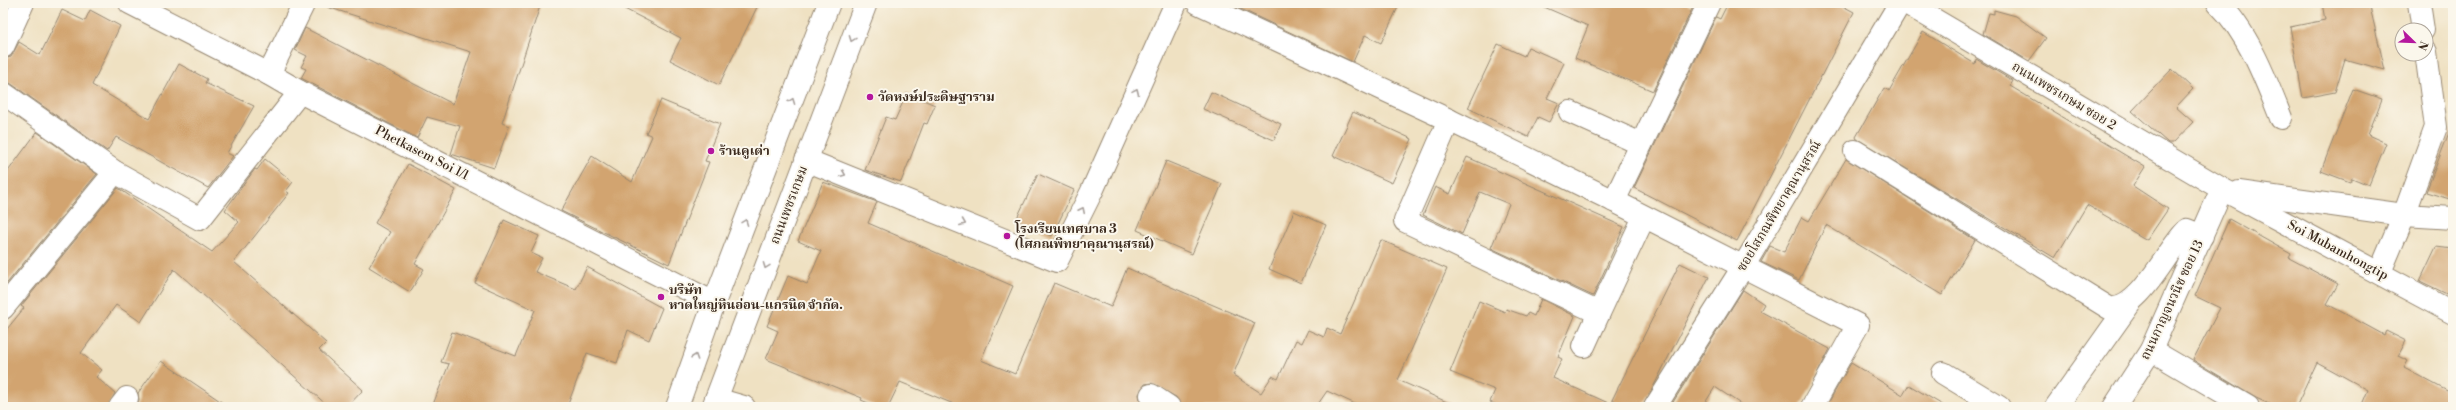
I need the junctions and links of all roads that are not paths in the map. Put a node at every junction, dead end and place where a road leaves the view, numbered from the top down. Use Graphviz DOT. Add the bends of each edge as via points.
graph roads {
  1 [pos="23,3"];
  2 [pos="130,3"];
  3 [pos="304,3"];
  4 [pos="829,3"];
  5 [pos="866,3"];
  6 [pos="1176,3"];
  7 [pos="1198,3"];
  8 [pos="1709,3"];
  9 [pos="1900,3"];
  10 [pos="1906,3"];
  11 [pos="2218,3"];
  12 [pos="2419,3"];
  13 [pos="2422,22"];
  14 [pos="3,47"];
  15 [pos="2427,62"];
  16 [pos="269,74"];
  17 [pos="300,92"];
  18 [pos="3,93"];
  19 [pos="1570,112"];
  20 [pos="2281,118"];
  21 [pos="1449,120"];
  22 [pos="1641,144"];
  23 [pos="1855,151"];
  24 [pos="806,160"];
  25 [pos="115,172"];
  26 [pos="2222,189"];
  27 [pos="1614,201"];
  28 [pos="2404,215"];
  29 [pos="1644,216"];
  30 [pos="2453,218"];
  31 [pos="2202,236"];
  32 [pos="1743,267"];
  33 [pos="2380,272"];
  34 [pos="2130,302"];
  35 [pos="714,303"];
  36 [pos="3,308"];
  37 [pos="2453,312"];
  38 [pos="1599,313"];
  39 [pos="1584,346"];
  40 [pos="2151,350"];
  41 [pos="1943,373"];
  42 [pos="684,387"];
  43 [pos="1151,395"];
  44 [pos="714,403"];
  45 [pos="677,407"];
  46 [pos="744,407"];
  47 [pos="1169,407"];
  48 [pos="1654,407"];
  49 [pos="1812,407"];
  50 [pos="1999,407"];
  51 [pos="2056,407"];
  52 [pos="2114,407"];
  53 [pos="2248,407"];
  1 -- 14 [label="street"];
  2 -- 16 [label="street, Phetkasem Soi 1/1"];
  3 -- 16 [label="street"];
  35 -- 4 [label="street, one-way"];
  5 -- 24 [label="street, ถนนเพชรเกษม, one-way"];
  24 -- 6 [label="street, one-way" via="1057,261 1092,191"];
  7 -- 21 [label="street"];
  8 -- 22 [label="street"];
  9 -- 32 [label="street, ซอยโสภณพิทยาคุณานุสรณ์"];
  10 -- 26 [label="street, ถนนเพชรเกษม ซอย 2"];
  11 -- 20 [label="street" via="2245,40 2264,74"];
  12 -- 13 [label="street"];
  15 -- 28 [label="street" via="2436,127"];
  16 -- 17 [label="street, Phetkasem Soi 1/1"];
  17 -- 25 [label="street" via="200,219"];
  17 -- 35 [label="street, Phetkasem Soi 1/1"];
  18 -- 25 [label="street"];
  19 -- 22 [label="street"];
  21 -- 27 [label="street"];
  21 -- 38 [label="street" via="1405,221"];
  22 -- 27 [label="street"];
  23 -- 34 [label="street" via="2102,305 2116,309"];
  24 -- 44 [label="street, ถนนเพชรเกษม, one-way"];
  25 -- 36 [label="street"];
  26 -- 28 [label="street"];
  26 -- 31 [label="street, ถนนกาญจนวนิช ซอย 13"];
  26 -- 33 [label="street, Soi Mubamhongtip"];
  27 -- 29 [label="street"];
  28 -- 30 [label="street"];
  28 -- 33 [label="street"];
  29 -- 32 [label="street"];
  29 -- 38 [label="street"];
  31 -- 34 [label="street" via="2187,230"];
  31 -- 40 [label="street, ถนนกาญจนวนิช ซอย 13"];
  32 -- 48 [label="street, ซอยโสภณพิทยาคุณานุสรณ์"];
  32 -- 49 [label="street" via="1858,325"];
  33 -- 37 [label="street, Soi Mubamhongtip"];
  34 -- 51 [label="street"];
  42 -- 35 [label="street, one-way"];
  38 -- 39 [label="street"];
  40 -- 52 [label="street, ถนนกาญจนวนิช ซอย 13"];
  40 -- 53 [label="street"];
  41 -- 50 [label="street"];
  42 -- 44 [label="street"];
  42 -- 45 [label="street"];
  43 -- 47 [label="street"];
  44 -- 46 [label="street"];
}
